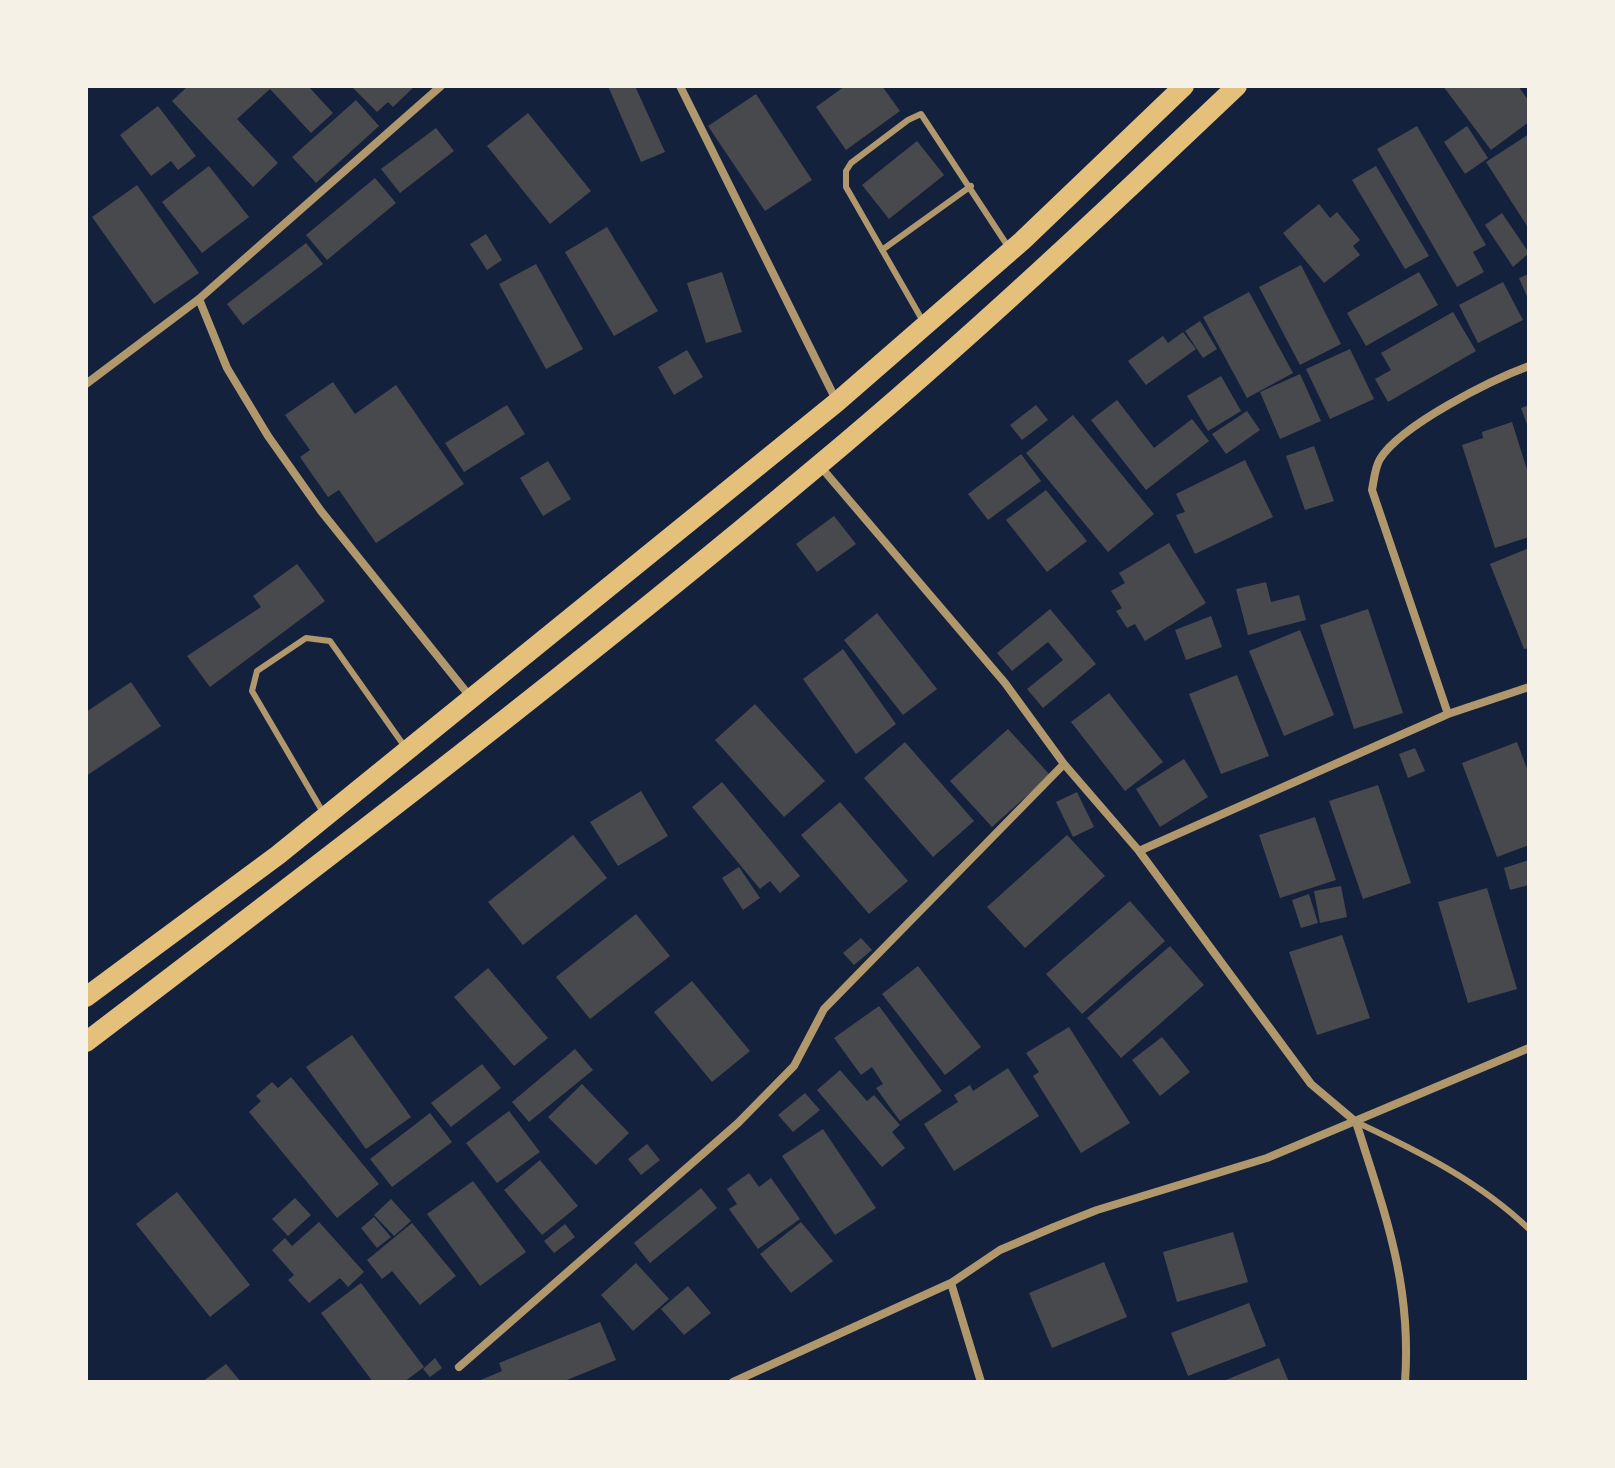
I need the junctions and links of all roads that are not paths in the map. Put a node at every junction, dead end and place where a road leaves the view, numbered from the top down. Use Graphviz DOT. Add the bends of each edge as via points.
graph roads {
  1 [pos="441,86"];
  2 [pos="680,86"];
  3 [pos="1184,86"];
  4 [pos="1237,86"];
  5 [pos="971,186"];
  6 [pos="882,250"];
  7 [pos="1011,251"];
  8 [pos="199,299"];
  9 [pos="925,326"];
  10 [pos="1529,366"];
  11 [pos="86,384"];
  12 [pos="837,402"];
  13 [pos="819,465"];
  14 [pos="1529,687"];
  15 [pos="472,699"];
  16 [pos="1448,714"];
  17 [pos="407,751"];
  18 [pos="1064,764"];
  19 [pos="326,817"];
  20 [pos="1139,851"];
  21 [pos="86,997"];
  22 [pos="86,1042"];
  23 [pos="1529,1048"];
  24 [pos="1356,1122"];
  25 [pos="1529,1229"];
  26 [pos="951,1283"];
  27 [pos="459,1367"];
  28 [pos="733,1382"];
  29 [pos="981,1382"];
  30 [pos="1405,1382"];
  1 -- 8 [label="street"];
  2 -- 12 [label="street"];
  3 -- 7 [label="main road"];
  4 -- 13 [label="main road" via="1047,267"];
  5 -- 6 [label="lane"];
  5 -- 6 [label="lane" via="921,114 908,120 846,171 846,187"];
  5 -- 7 [label="lane"];
  6 -- 9 [label="lane"];
  7 -- 9 [label="main road"];
  8 -- 11 [label="street"];
  8 -- 15 [label="street" via="227,368 268,436 321,511"];
  9 -- 12 [label="main road"];
  10 -- 16 [label="street" via="1499,377 1399,437 1379,461 1372,490"];
  12 -- 15 [label="main road"];
  13 -- 18 [label="street" via="1005,683"];
  13 -- 22 [label="main road" via="368,827"];
  14 -- 16 [label="street"];
  15 -- 17 [label="main road"];
  16 -- 20 [label="street"];
  17 -- 19 [label="main road"];
  17 -- 19 [label="lane" via="330,641 306,638 257,671 252,691"];
  18 -- 20 [label="street"];
  18 -- 27 [label="street" via="824,1009 794,1066 738,1123"];
  19 -- 21 [label="main road"];
  20 -- 24 [label="street" via="1311,1084"];
  23 -- 24 [label="street"];
  24 -- 25 [label="lane" via="1475,1184"];
  24 -- 26 [label="street" via="1267,1158 1054,1227 1000,1250"];
  24 -- 30 [label="street" via="1398,1257 1406,1302"];
  26 -- 28 [label="street"];
  26 -- 29 [label="street"];
}
